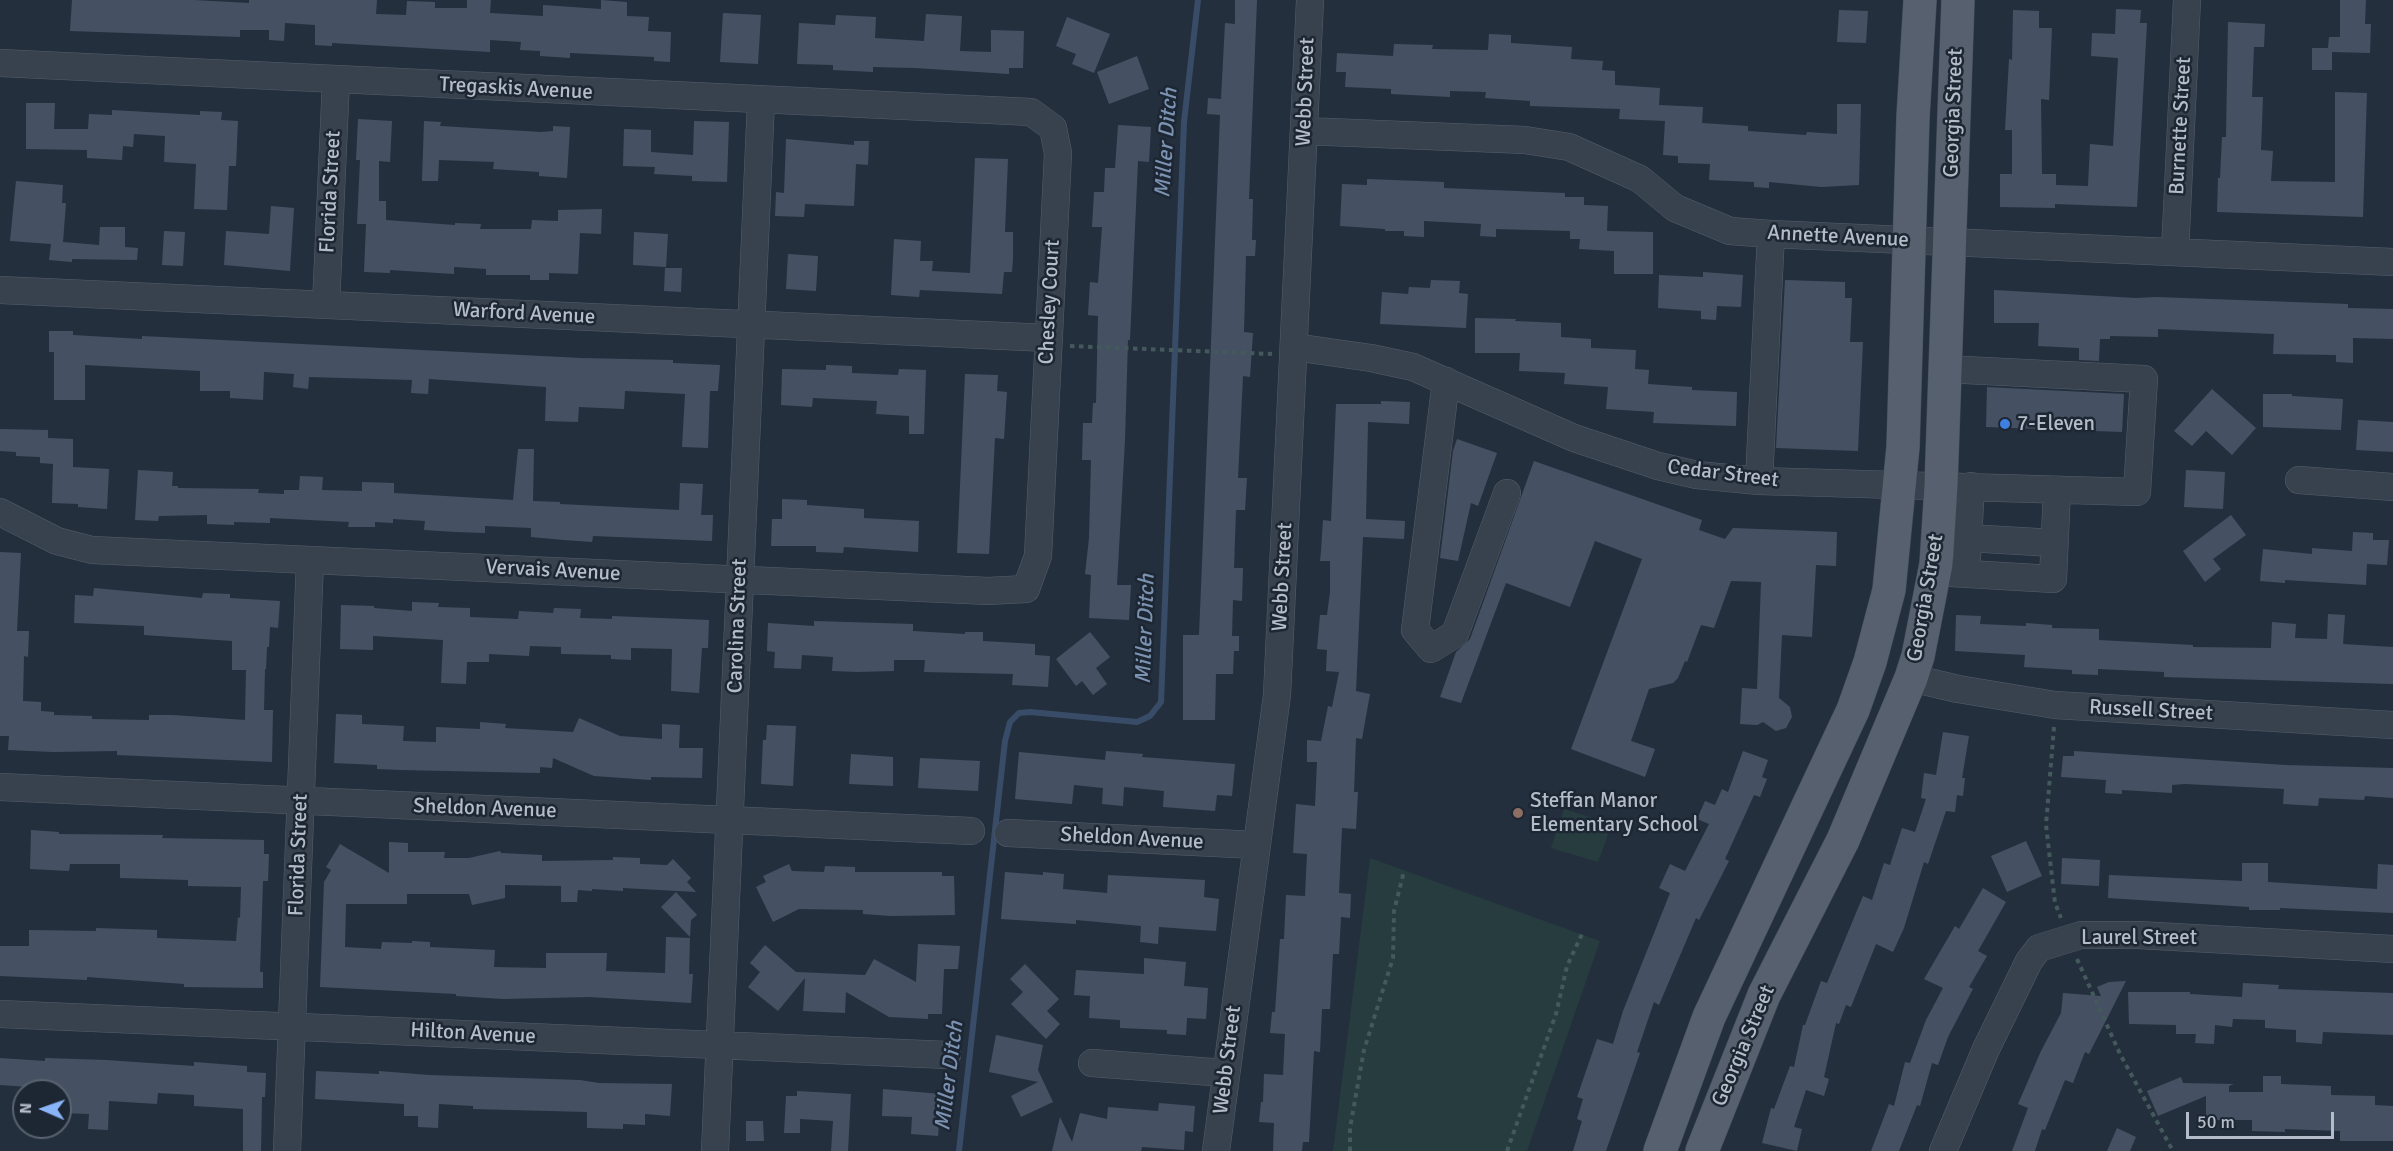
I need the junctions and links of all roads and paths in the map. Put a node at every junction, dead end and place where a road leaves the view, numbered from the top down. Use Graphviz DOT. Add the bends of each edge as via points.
graph roads {
  1 [pos="1310,0"];
  2 [pos="1920,0"];
  3 [pos="1958,0"];
  4 [pos="2187,0"];
  5 [pos="0,63"];
  6 [pos="336,80"];
  7 [pos="761,101"];
  8 [pos="1031,112"];
  9 [pos="1305,131"];
  10 [pos="1771,234"];
  11 [pos="1909,240"];
  12 [pos="1950,242"];
  13 [pos="2175,252"];
  14 [pos="2393,261"];
  15 [pos="0,290"];
  16 [pos="326,305"];
  17 [pos="751,324"];
  18 [pos="1048,341"];
  19 [pos="1294,351"];
  20 [pos="1946,369"];
  21 [pos="1446,381"];
  22 [pos="2299,480"];
  23 [pos="1759,481"];
  24 [pos="1899,485"];
  25 [pos="1956,486"];
  26 [pos="2393,487"];
  27 [pos="2057,490"];
  28 [pos="1507,493"];
  29 [pos="1041,503"];
  30 [pos="0,512"];
  31 [pos="1968,538"];
  32 [pos="2054,543"];
  33 [pos="310,560"];
  34 [pos="1950,573"];
  35 [pos="740,580"];
  36 [pos="1911,678"];
  37 [pos="2393,725"];
  38 [pos="0,787"];
  39 [pos="301,802"];
  40 [pos="730,819"];
  41 [pos="970,831"];
  42 [pos="1008,832"];
  43 [pos="1256,845"];
  44 [pos="1404,871"];
  45 [pos="1582,934"];
  46 [pos="2393,949"];
  47 [pos="0,1014"];
  48 [pos="292,1025"];
  49 [pos="720,1045"];
  50 [pos="947,1055"];
  51 [pos="1092,1063"];
  52 [pos="1225,1073"];
  53 [pos="287,1151"];
  54 [pos="715,1151"];
  55 [pos="1216,1151"];
  56 [pos="1350,1151"];
  57 [pos="1507,1151"];
  58 [pos="1660,1151"];
  59 [pos="1702,1151"];
  60 [pos="1943,1151"];
  1 -- 9 [label="street, Webb Street"];
  2 -- 11 [label="main road, Georgia Street"];
  3 -- 12 [label="main road, Georgia Street"];
  4 -- 13 [label="street, Burnette Street"];
  5 -- 6 [label="street, Tregaskis Avenue"];
  6 -- 7 [label="street, Tregaskis Avenue"];
  6 -- 16 [label="street, Florida Street"];
  7 -- 8 [label="street, Tregaskis Avenue"];
  7 -- 17 [label="street, Carolina Street"];
  8 -- 18 [label="street, Chesley Court" via="1053,128 1058,153"];
  9 -- 10 [label="street, Annette Avenue" via="1525,140 1569,147 1641,179 1675,208 1730,231"];
  9 -- 19 [label="street, Webb Street"];
  10 -- 11 [label="street, Annette Avenue"];
  10 -- 23 [label="street"];
  11 -- 12 [label="street, Annette Avenue"];
  11 -- 24 [label="main road, Georgia Street"];
  12 -- 13 [label="street, Annette Avenue"];
  12 -- 20 [label="main road, Georgia Street"];
  13 -- 14 [label="street, Annette Avenue"];
  15 -- 16 [label="street, Warford Avenue"];
  16 -- 17 [label="street, Warford Avenue"];
  17 -- 18 [label="street, Warford Avenue"];
  17 -- 35 [label="street, Carolina Street"];
  18 -- 19 [label="path" via="1186,350"];
  18 -- 29 [label="street, Chesley Court"];
  19 -- 21 [label="street, Cedar Street" via="1371,358 1413,367"];
  19 -- 43 [label="street, Webb Street" via="1277,695"];
  20 -- 25 [label="main road, Georgia Street"];
  20 -- 27 [label="street, Cedar Street" via="2144,379 2137,492"];
  21 -- 23 [label="street, Cedar Street" via="1574,438 1658,466 1697,475"];
  21 -- 28 [label="street" via="1415,630 1431,649 1455,634"];
  22 -- 26 [label="street"];
  23 -- 24 [label="street, Cedar Street"];
  24 -- 25 [label="street, Cedar Street"];
  24 -- 58 [label="main road, Georgia Street" via="1889,590 1853,710 1709,1017"];
  25 -- 27 [label="street, Cedar Street"];
  25 -- 31 [label="street"];
  25 -- 34 [label="main road, Georgia Street"];
  27 -- 32 [label="street"];
  29 -- 35 [label="street, Vervais Avenue" via="1038,556 1026,589 988,591"];
  30 -- 33 [label="street, Vervais Avenue" via="57,541 92,550"];
  31 -- 32 [label="street"];
  31 -- 34 [label="street"];
  32 -- 34 [label="street" via="2053,579"];
  33 -- 35 [label="street, Vervais Avenue"];
  33 -- 39 [label="street, Florida Street"];
  34 -- 36 [label="main road, Georgia Street"];
  35 -- 40 [label="street, Carolina Street"];
  36 -- 37 [label="street, Russell Street" via="2055,705"];
  36 -- 59 [label="main road, Georgia Street" via="1843,840 1764,995"];
  38 -- 39 [label="street, Sheldon Avenue"];
  39 -- 40 [label="street, Sheldon Avenue"];
  39 -- 48 [label="street, Florida Street"];
  40 -- 41 [label="street, Sheldon Avenue"];
  40 -- 49 [label="street, Carolina Street"];
  42 -- 43 [label="street, Sheldon Avenue"];
  43 -- 52 [label="street, Webb Street"];
  44 -- 56 [label="path" via="1395,911 1393,958 1364,1050 1350,1128"];
  45 -- 57 [label="path" via="1567,966 1556,1014"];
  46 -- 60 [label="street, Laurel Street" via="2138,935 2081,935 2039,948 1986,1049"];
  47 -- 48 [label="street, Hilton Avenue"];
  48 -- 49 [label="street, Hilton Avenue"];
  48 -- 53 [label="street, Florida Street"];
  49 -- 50 [label="street, Hilton Avenue"];
  49 -- 54 [label="street, Carolina Street"];
  51 -- 52 [label="street"];
  52 -- 55 [label="street, Webb Street"];
}
